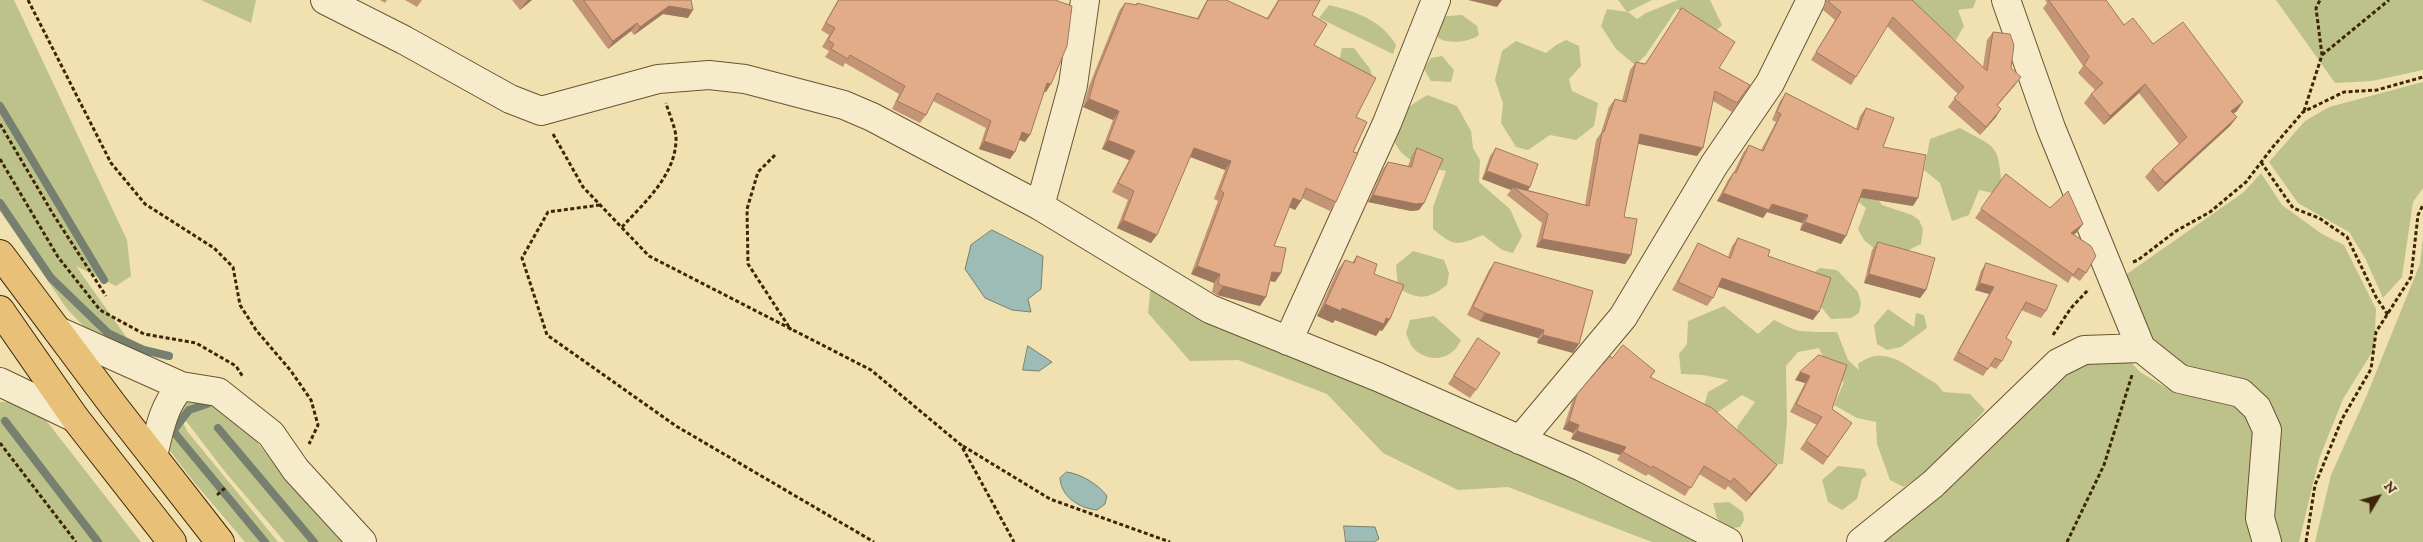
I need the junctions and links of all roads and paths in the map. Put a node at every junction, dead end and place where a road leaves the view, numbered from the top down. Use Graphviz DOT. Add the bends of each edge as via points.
graph roads {
  1 [pos="28,0"];
  2 [pos="324,0"];
  3 [pos="1085,0"];
  4 [pos="1436,0"];
  5 [pos="1811,0"];
  6 [pos="2006,0"];
  7 [pos="2320,0"];
  8 [pos="2390,0"];
  9 [pos="2322,56"];
  10 [pos="2423,77"];
  11 [pos="658,79"];
  12 [pos="541,111"];
  13 [pos="2303,112"];
  14 [pos="0,124"];
  15 [pos="775,155"];
  16 [pos="0,160"];
  17 [pos="2261,162"];
  18 [pos="600,205"];
  19 [pos="2423,205"];
  20 [pos="1040,206"];
  21 [pos="622,227"];
  22 [pos="0,254"];
  23 [pos="2108,269"];
  24 [pos="106,296"];
  25 [pos="0,310"];
  26 [pos="2388,315"];
  27 [pos="792,331"];
  28 [pos="58,332"];
  29 [pos="2052,338"];
  30 [pos="1288,341"];
  31 [pos="2141,348"];
  32 [pos="245,380"];
  33 [pos="0,382"];
  34 [pos="181,386"];
  35 [pos="75,418"];
  36 [pos="1520,440"];
  37 [pos="0,443"];
  38 [pos="961,445"];
  39 [pos="153,456"];
  40 [pos="296,470"];
  41 [pos="76,542"];
  42 [pos="172,542"];
  43 [pos="220,542"];
  44 [pos="362,542"];
  45 [pos="874,542"];
  46 [pos="1014,542"];
  47 [pos="1170,542"];
  48 [pos="1728,542"];
  49 [pos="1861,542"];
  50 [pos="2066,542"];
  51 [pos="2267,542"];
  52 [pos="2306,542"];
  1 -- 40 [label="path" via="111,163 145,204 214,248 233,268 240,306 311,400 318,425"];
  2 -- 12 [label="street" via="510,99"];
  3 -- 20 [label="street" via="1073,85"];
  4 -- 30 [label="street" via="1387,123"];
  5 -- 36 [label="street" via="1770,83 1714,165 1623,317"];
  6 -- 23 [label="street"];
  7 -- 9 [label="path" via="2316,8"];
  8 -- 9 [label="path"];
  9 -- 13 [label="path"];
  10 -- 13 [label="path" via="2377,90 2344,92"];
  11 -- 12 [label="street"];
  11 -- 20 [label="street" via="709,75 746,79 844,105"];
  11 -- 21 [label="path" via="676,135 675,159 654,192"];
  12 -- 18 [label="path" via="583,187"];
  13 -- 17 [label="path"];
  14 -- 24 [label="path"];
  15 -- 27 [label="path" via="758,172 747,209 748,264"];
  16 -- 32 [label="path" via="58,257 97,309 144,334 196,343 236,366"];
  17 -- 23 [label="path" via="2246,182 2210,212 2176,231 2138,260"];
  17 -- 26 [label="path" via="2294,208 2319,218 2347,238"];
  18 -- 21 [label="path"];
  18 -- 45 [label="path" via="548,212 522,258 547,335 676,426"];
  19 -- 26 [label="path" via="2418,215 2411,276"];
  20 -- 30 [label="street" via="1210,309"];
  21 -- 27 [label="path" via="649,256"];
  22 -- 28 [label="highway"];
  23 -- 29 [label="path" via="2071,308"];
  23 -- 31 [label="street"];
  25 -- 35 [label="highway"];
  26 -- 52 [label="path" via="2376,332 2371,369 2342,419 2315,485"];
  27 -- 38 [label="path" via="871,370"];
  28 -- 34 [label="street"];
  28 -- 39 [label="highway"];
  30 -- 36 [label="street"];
  31 -- 49 [label="street" via="2084,350 2058,363 1933,484"];
  31 -- 50 [label="path" via="2104,465"];
  31 -- 51 [label="street" via="2180,379 2241,393 2257,408 2267,430 2260,518"];
  33 -- 35 [label="street"];
  34 -- 39 [label="street" via="166,408"];
  34 -- 40 [label="street" via="218,392 239,407 271,434"];
  35 -- 42 [label="highway"];
  36 -- 48 [label="street" via="1582,467"];
  37 -- 41 [label="path"];
  38 -- 46 [label="path"];
  38 -- 47 [label="path" via="1050,499"];
  39 -- 43 [label="highway"];
  40 -- 44 [label="street"];
}
